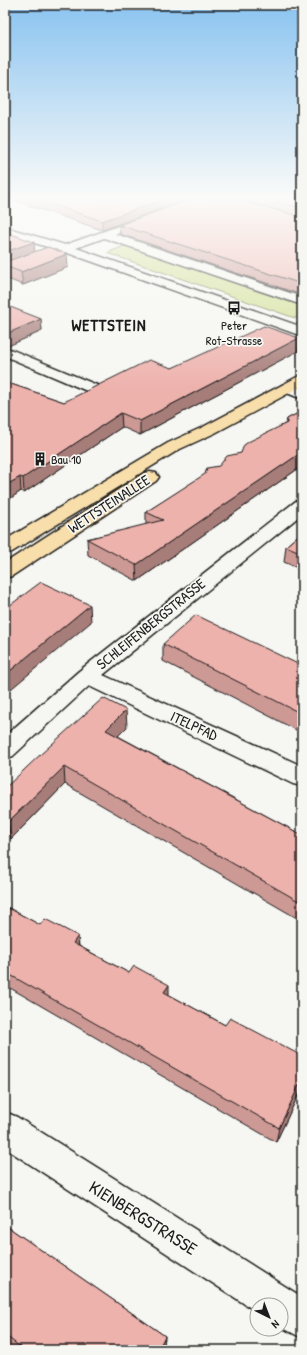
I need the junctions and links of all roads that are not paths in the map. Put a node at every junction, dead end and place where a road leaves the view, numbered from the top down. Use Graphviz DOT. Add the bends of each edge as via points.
graph roads {
  1 [pos="29,261"];
  2 [pos="101,261"];
  3 [pos="184,261"];
  4 [pos="5,270"];
  5 [pos="302,301"];
  6 [pos="302,332"];
  7 [pos="5,351"];
  8 [pos="302,380"];
  9 [pos="287,388"];
  10 [pos="99,390"];
  11 [pos="302,394"];
  12 [pos="209,430"];
  13 [pos="302,505"];
  14 [pos="5,548"];
  15 [pos="5,572"];
  16 [pos="87,676"];
  17 [pos="5,750"];
  18 [pos="302,777"];
  19 [pos="5,1129"];
  20 [pos="268,1297"];
  21 [pos="289,1310"];
  22 [pos="302,1319"];
  1 -- 4 [label="street"];
  2 -- 6 [label="street"];
  3 -- 5 [label="street"];
  7 -- 10 [label="street"];
  8 -- 9 [label="main road, WETTSTEINALLEE"];
  9 -- 11 [label="street"];
  9 -- 12 [label="main road, WETTSTEINALLEE"];
  12 -- 14 [label="main road, WETTSTEINALLEE" via="174,446"];
  12 -- 15 [label="main road, WETTSTEINALLEE" via="184,455"];
  13 -- 16 [label="street, SCHLEIFENBERGSTRASSE"];
  16 -- 17 [label="street, SCHLEIFENBERGSTRASSE"];
  16 -- 18 [label="street, ITELPFAD"];
  19 -- 20 [label="street, KIENBERGSTRASSE"];
  21 -- 22 [label="street, KIENBERGSTRASSE"];
}
